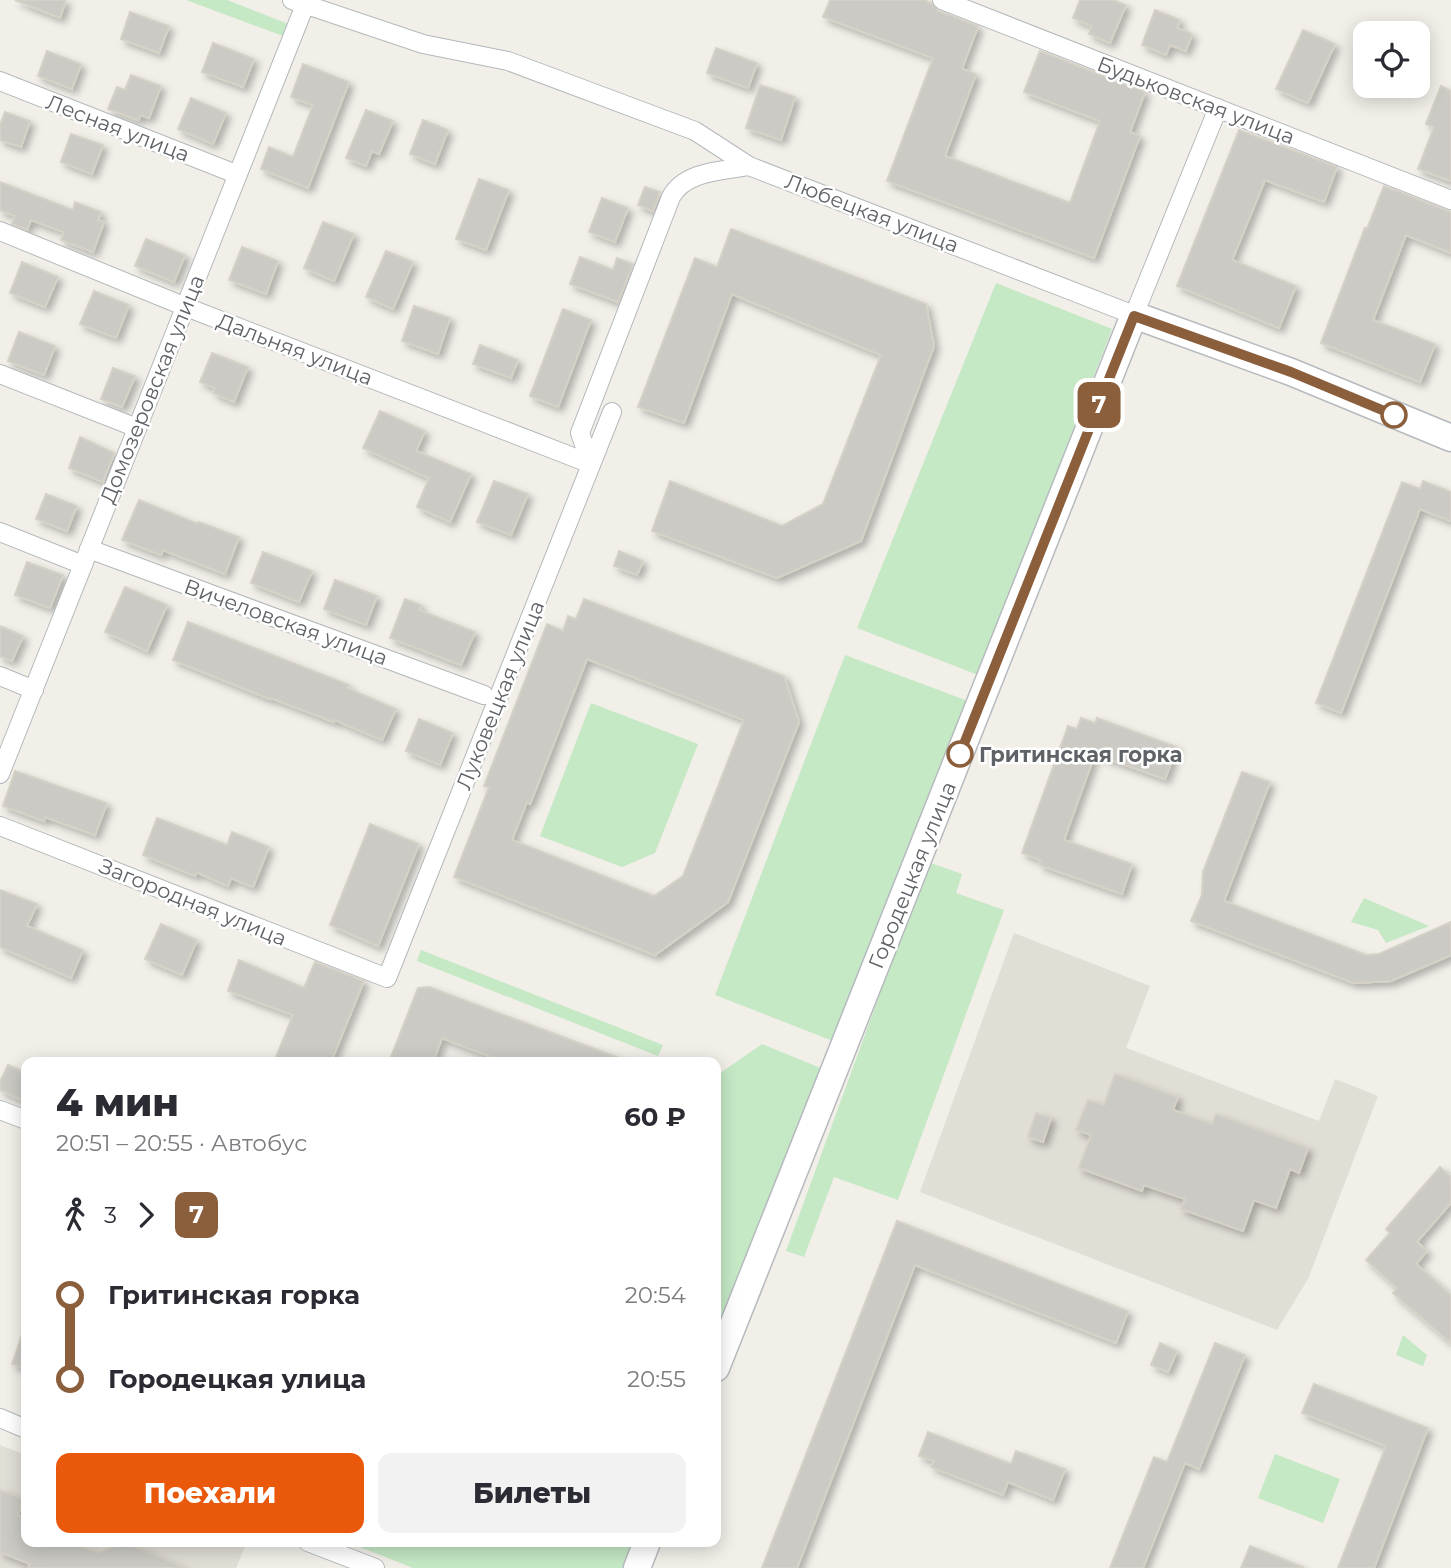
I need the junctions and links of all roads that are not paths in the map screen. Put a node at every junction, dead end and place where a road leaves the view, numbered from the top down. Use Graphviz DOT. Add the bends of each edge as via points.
graph roads {
  1 [pos="942,0"];
  2 [pos="298,2"];
  3 [pos="0,81"];
  4 [pos="1218,108"];
  5 [pos="749,166"];
  6 [pos="236,174"];
  7 [pos="1451,200"];
  8 [pos="0,231"];
  9 [pos="186,307"];
  10 [pos="1134,316"];
  11 [pos="0,374"];
  12 [pos="612,412"];
  13 [pos="137,428"];
  14 [pos="1451,438"];
  15 [pos="591,464"];
  16 [pos="0,531"];
  17 [pos="86,557"];
  18 [pos="0,676"];
  19 [pos="34,690"];
  20 [pos="484,695"];
  21 [pos="0,774"];
  22 [pos="0,826"];
  23 [pos="387,978"];
  24 [pos="0,1110"];
  25 [pos="21,1118"];
  26 [pos="721,1355"];
  27 [pos="0,1418"];
  28 [pos="21,1427"];
  29 [pos="321,1547"];
  30 [pos="645,1547"];
  31 [pos="375,1568"];
  32 [pos="636,1568"];
  1 -- 4 [label="street, Будьковская улица"];
  2 -- 5 [label="street, Любецкая улица" via="423,44 508,61 695,131"];
  2 -- 6 [label="street, Домозеровская улица"];
  3 -- 6 [label="street, Лесная улица"];
  4 -- 7 [label="street, Будьковская улица"];
  4 -- 10 [label="street, Городецкая улица"];
  5 -- 10 [label="street, Любецкая улица"];
  5 -- 15 [label="street" via="692,177 677,186 671,197 580,433"];
  6 -- 9 [label="street, Домозеровская улица"];
  8 -- 9 [label="street, Дальняя улица"];
  9 -- 13 [label="street, Домозеровская улица"];
  9 -- 15 [label="street, Дальняя улица"];
  10 -- 14 [label="street, Любецкая улица" via="1291,372"];
  10 -- 26 [label="street, Городецкая улица"];
  11 -- 13 [label="street"];
  12 -- 15 [label="street, Луковецкая улица"];
  13 -- 17 [label="street, Домозеровская улица"];
  15 -- 23 [label="street, Луковецкая улица"];
  16 -- 17 [label="street, Вичеловская улица"];
  17 -- 19 [label="street, Домозеровская улица"];
  17 -- 20 [label="street, Вичеловская улица"];
  18 -- 19 [label="street"];
  19 -- 21 [label="street, Домозеровская улица"];
  22 -- 23 [label="street, Загородная улица"];
  24 -- 25 [label="street"];
  27 -- 28 [label="street"];
  29 -- 31 [label="street"];
  30 -- 32 [label="street"];
}
